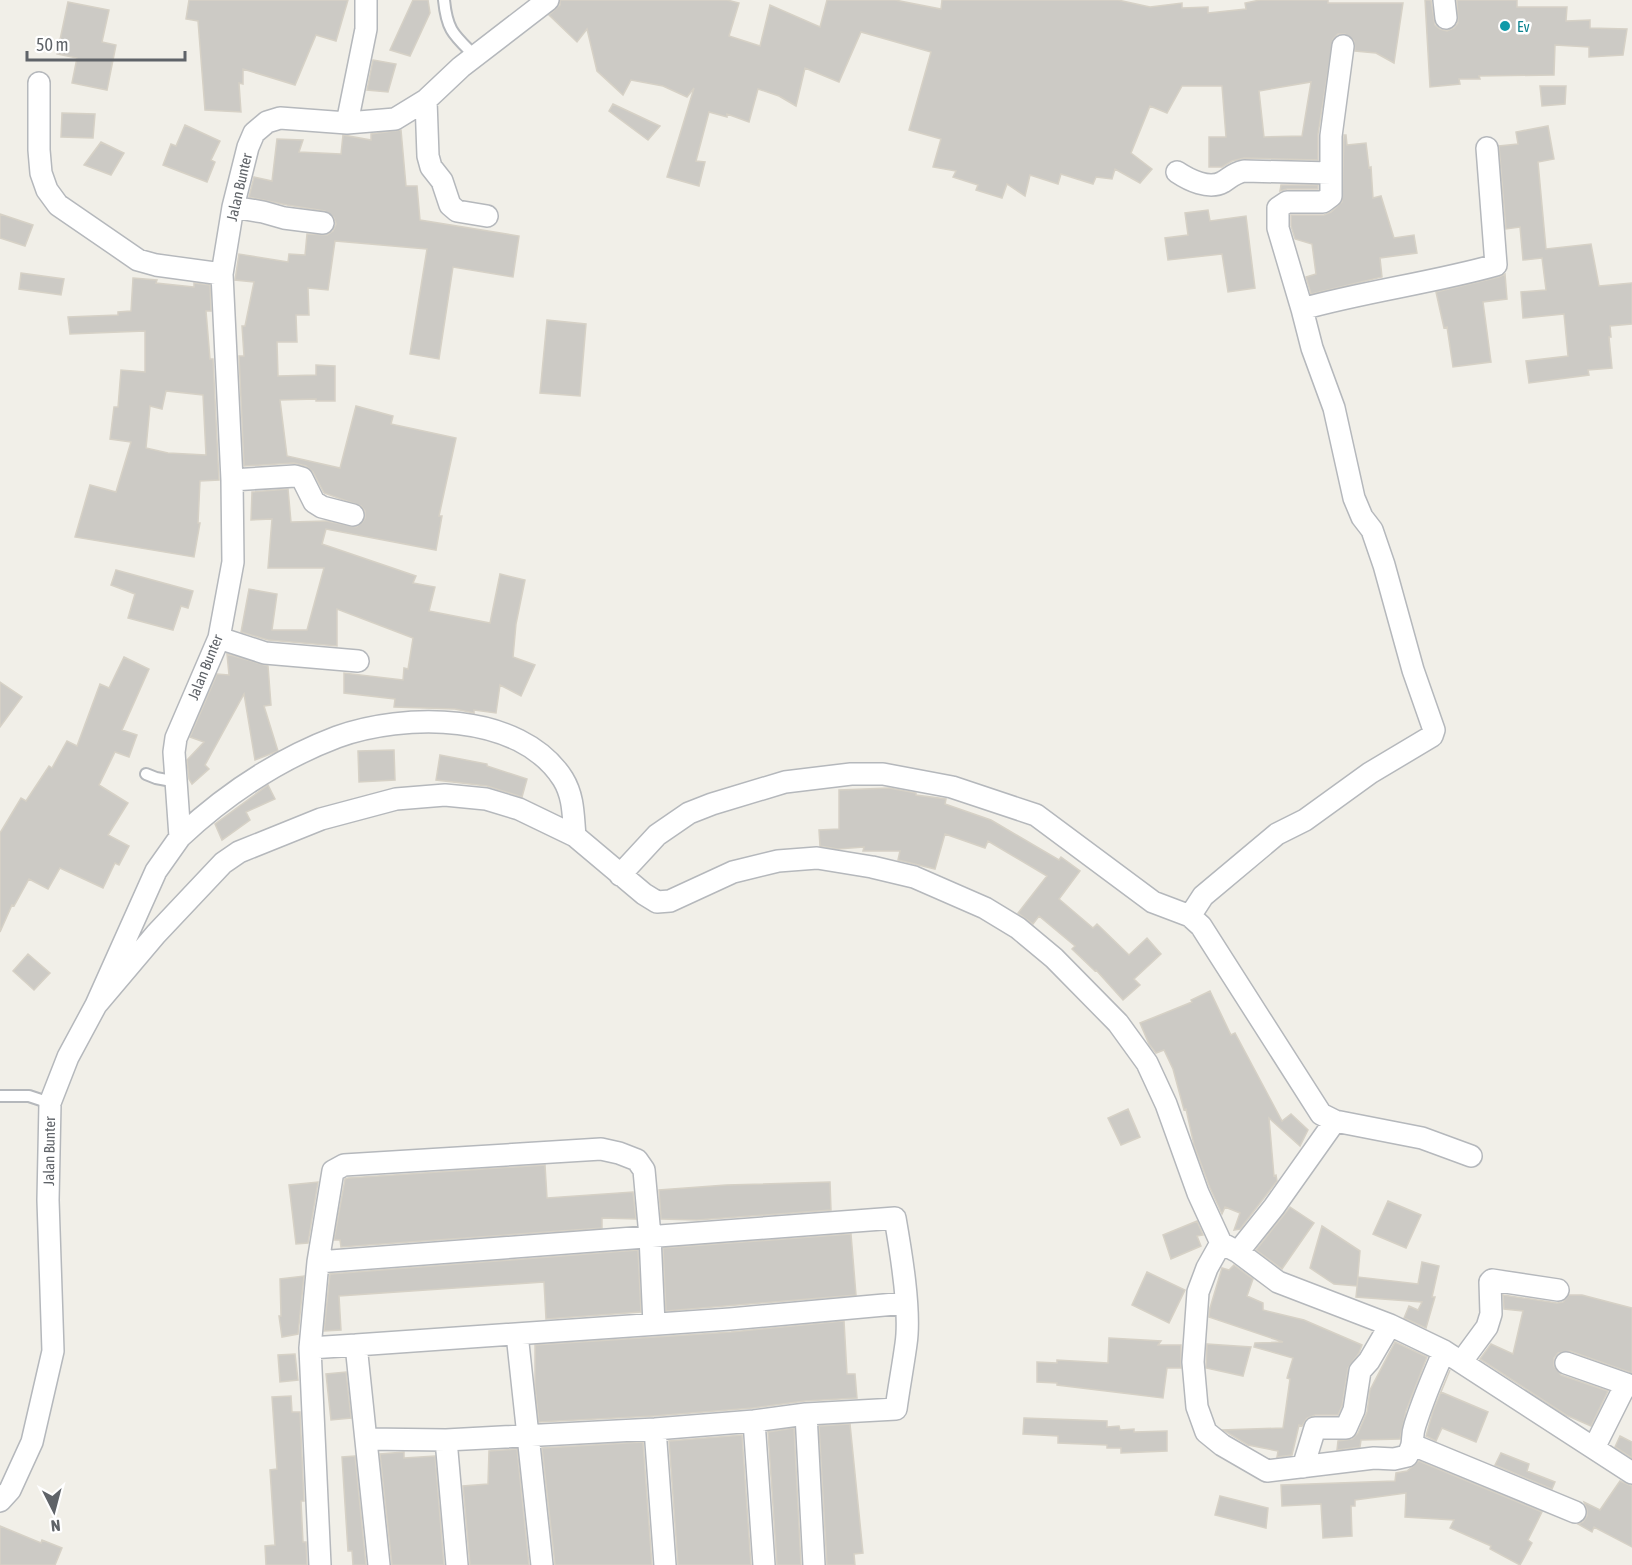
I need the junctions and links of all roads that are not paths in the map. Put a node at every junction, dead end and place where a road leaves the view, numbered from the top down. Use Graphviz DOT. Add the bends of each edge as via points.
graph roads {
  1 [pos="366,0"];
  2 [pos="444,0"];
  3 [pos="548,0"];
  4 [pos="1343,46"];
  5 [pos="475,56"];
  6 [pos="39,83"];
  7 [pos="426,100"];
  8 [pos="347,123"];
  9 [pos="1486,148"];
  10 [pos="1177,172"];
  11 [pos="1331,173"];
  12 [pos="233,207"];
  13 [pos="487,216"];
  14 [pos="323,223"];
  15 [pos="222,274"];
  16 [pos="1302,309"];
  17 [pos="232,480"];
  18 [pos="352,515"];
  19 [pos="219,638"];
  20 [pos="358,661"];
  21 [pos="176,766"];
  22 [pos="146,774"];
  23 [pos="575,836"];
  24 [pos="180,837"];
  25 [pos="620,875"];
  26 [pos="1190,916"];
  27 [pos="96,1005"];
  28 [pos="0,1096"];
  29 [pos="50,1103"];
  30 [pos="1335,1121"];
  31 [pos="1471,1156"];
  32 [pos="650,1236"];
  33 [pos="1229,1247"];
  34 [pos="318,1262"];
  35 [pos="1558,1290"];
  36 [pos="906,1303"];
  37 [pos="654,1324"];
  38 [pos="1390,1325"];
  39 [pos="517,1334"];
  40 [pos="356,1345"];
  41 [pos="310,1348"];
  42 [pos="1453,1356"];
  43 [pos="1566,1363"];
  44 [pos="1629,1385"];
  45 [pos="806,1414"];
  46 [pos="754,1421"];
  47 [pos="655,1429"];
  48 [pos="527,1435"];
  49 [pos="367,1439"];
  50 [pos="446,1440"];
  51 [pos="1413,1445"];
  52 [pos="1594,1448"];
  53 [pos="1303,1467"];
  54 [pos="1632,1473"];
  55 [pos="0,1501"];
  56 [pos="1575,1512"];
  57 [pos="320,1565"];
  58 [pos="379,1565"];
  59 [pos="457,1565"];
  60 [pos="542,1565"];
  61 [pos="664,1565"];
  62 [pos="764,1565"];
  63 [pos="814,1565"];
  1 -- 8 [label="street" via="366,29"];
  2 -- 5 [label="lane" via="452,33"];
  3 -- 5 [label="street, Jalan Bunter"];
  4 -- 11 [label="street" via="1331,136"];
  5 -- 7 [label="street, Jalan Bunter"];
  6 -- 15 [label="street" via="41,172 58,205 138,260"];
  7 -- 8 [label="street, Jalan Bunter" via="395,119"];
  7 -- 13 [label="street" via="428,156 450,206 457,211"];
  8 -- 12 [label="street, Jalan Bunter" via="280,118 261,126 248,147"];
  9 -- 16 [label="street" via="1496,265"];
  10 -- 11 [label="street" via="1197,183 1214,184 1244,171"];
  11 -- 16 [label="street" via="1331,196 1327,200 1287,202 1278,208 1278,228"];
  12 -- 14 [label="street"];
  12 -- 15 [label="street, Jalan Bunter"];
  15 -- 17 [label="street, Jalan Bunter"];
  16 -- 26 [label="street" via="1334,408 1354,498 1375,539 1434,730 1432,736 1370,773 1305,820 1277,834 1203,896"];
  17 -- 18 [label="street" via="302,478 314,502"];
  17 -- 19 [label="street, Jalan Bunter" via="233,562"];
  19 -- 20 [label="street" via="265,653"];
  19 -- 21 [label="street, Jalan Bunter" via="176,738"];
  21 -- 22 [label="lane" via="172,781"];
  21 -- 24 [label="street, Jalan Bunter"];
  23 -- 24 [label="street" via="572,799 550,763 516,738 452,721 380,726 338,737 247,784"];
  23 -- 25 [label="street"];
  23 -- 27 [label="street" via="519,809 486,799 445,795 396,799 321,819 239,852 223,863"];
  24 -- 27 [label="street, Jalan Bunter" via="156,871"];
  25 -- 26 [label="street" via="657,835 689,813 785,782 883,774 952,787 1036,815 1153,902"];
  25 -- 33 [label="street" via="657,902 664,902 750,866 817,858 914,877 968,900 1018,928 1096,999 1147,1063 1198,1192"];
  26 -- 30 [label="street" via="1201,926 1321,1114"];
  27 -- 29 [label="street, Jalan Bunter"];
  28 -- 29 [label="lane" via="29,1096"];
  29 -- 55 [label="street, Jalan Bunter" via="48,1200 53,1351 32,1442 10,1490"];
  30 -- 31 [label="street" via="1422,1138"];
  30 -- 33 [label="street" via="1274,1207"];
  32 -- 34 [label="street"];
  32 -- 34 [label="street" via="644,1170 637,1160 619,1153 601,1149 344,1165 333,1171"];
  32 -- 36 [label="street" via="895,1218"];
  32 -- 37 [label="street"];
  33 -- 38 [label="street" via="1278,1282"];
  33 -- 53 [label="street" via="1207,1268 1198,1292 1193,1362 1197,1407 1206,1432 1267,1471"];
  34 -- 41 [label="street"];
  35 -- 42 [label="street" via="1492,1280 1487,1327"];
  36 -- 37 [label="street"];
  36 -- 45 [label="street" via="906,1343 896,1409"];
  37 -- 39 [label="street"];
  38 -- 42 [label="street"];
  38 -- 53 [label="street" via="1360,1371 1354,1410 1346,1428 1315,1428"];
  39 -- 40 [label="street"];
  39 -- 48 [label="street"];
  40 -- 41 [label="street"];
  40 -- 49 [label="street"];
  41 -- 57 [label="street"];
  42 -- 51 [label="street" via="1427,1388 1412,1433"];
  42 -- 52 [label="street"];
  43 -- 44 [label="street"];
  44 -- 52 [label="street"];
  45 -- 46 [label="street"];
  45 -- 63 [label="street"];
  46 -- 47 [label="street"];
  46 -- 62 [label="street"];
  47 -- 48 [label="street"];
  47 -- 61 [label="street"];
  48 -- 50 [label="street"];
  48 -- 60 [label="street"];
  49 -- 50 [label="street"];
  49 -- 58 [label="street"];
  50 -- 59 [label="street"];
  51 -- 53 [label="street" via="1407,1456 1394,1459"];
  51 -- 56 [label="street"];
  52 -- 54 [label="street"];
}
